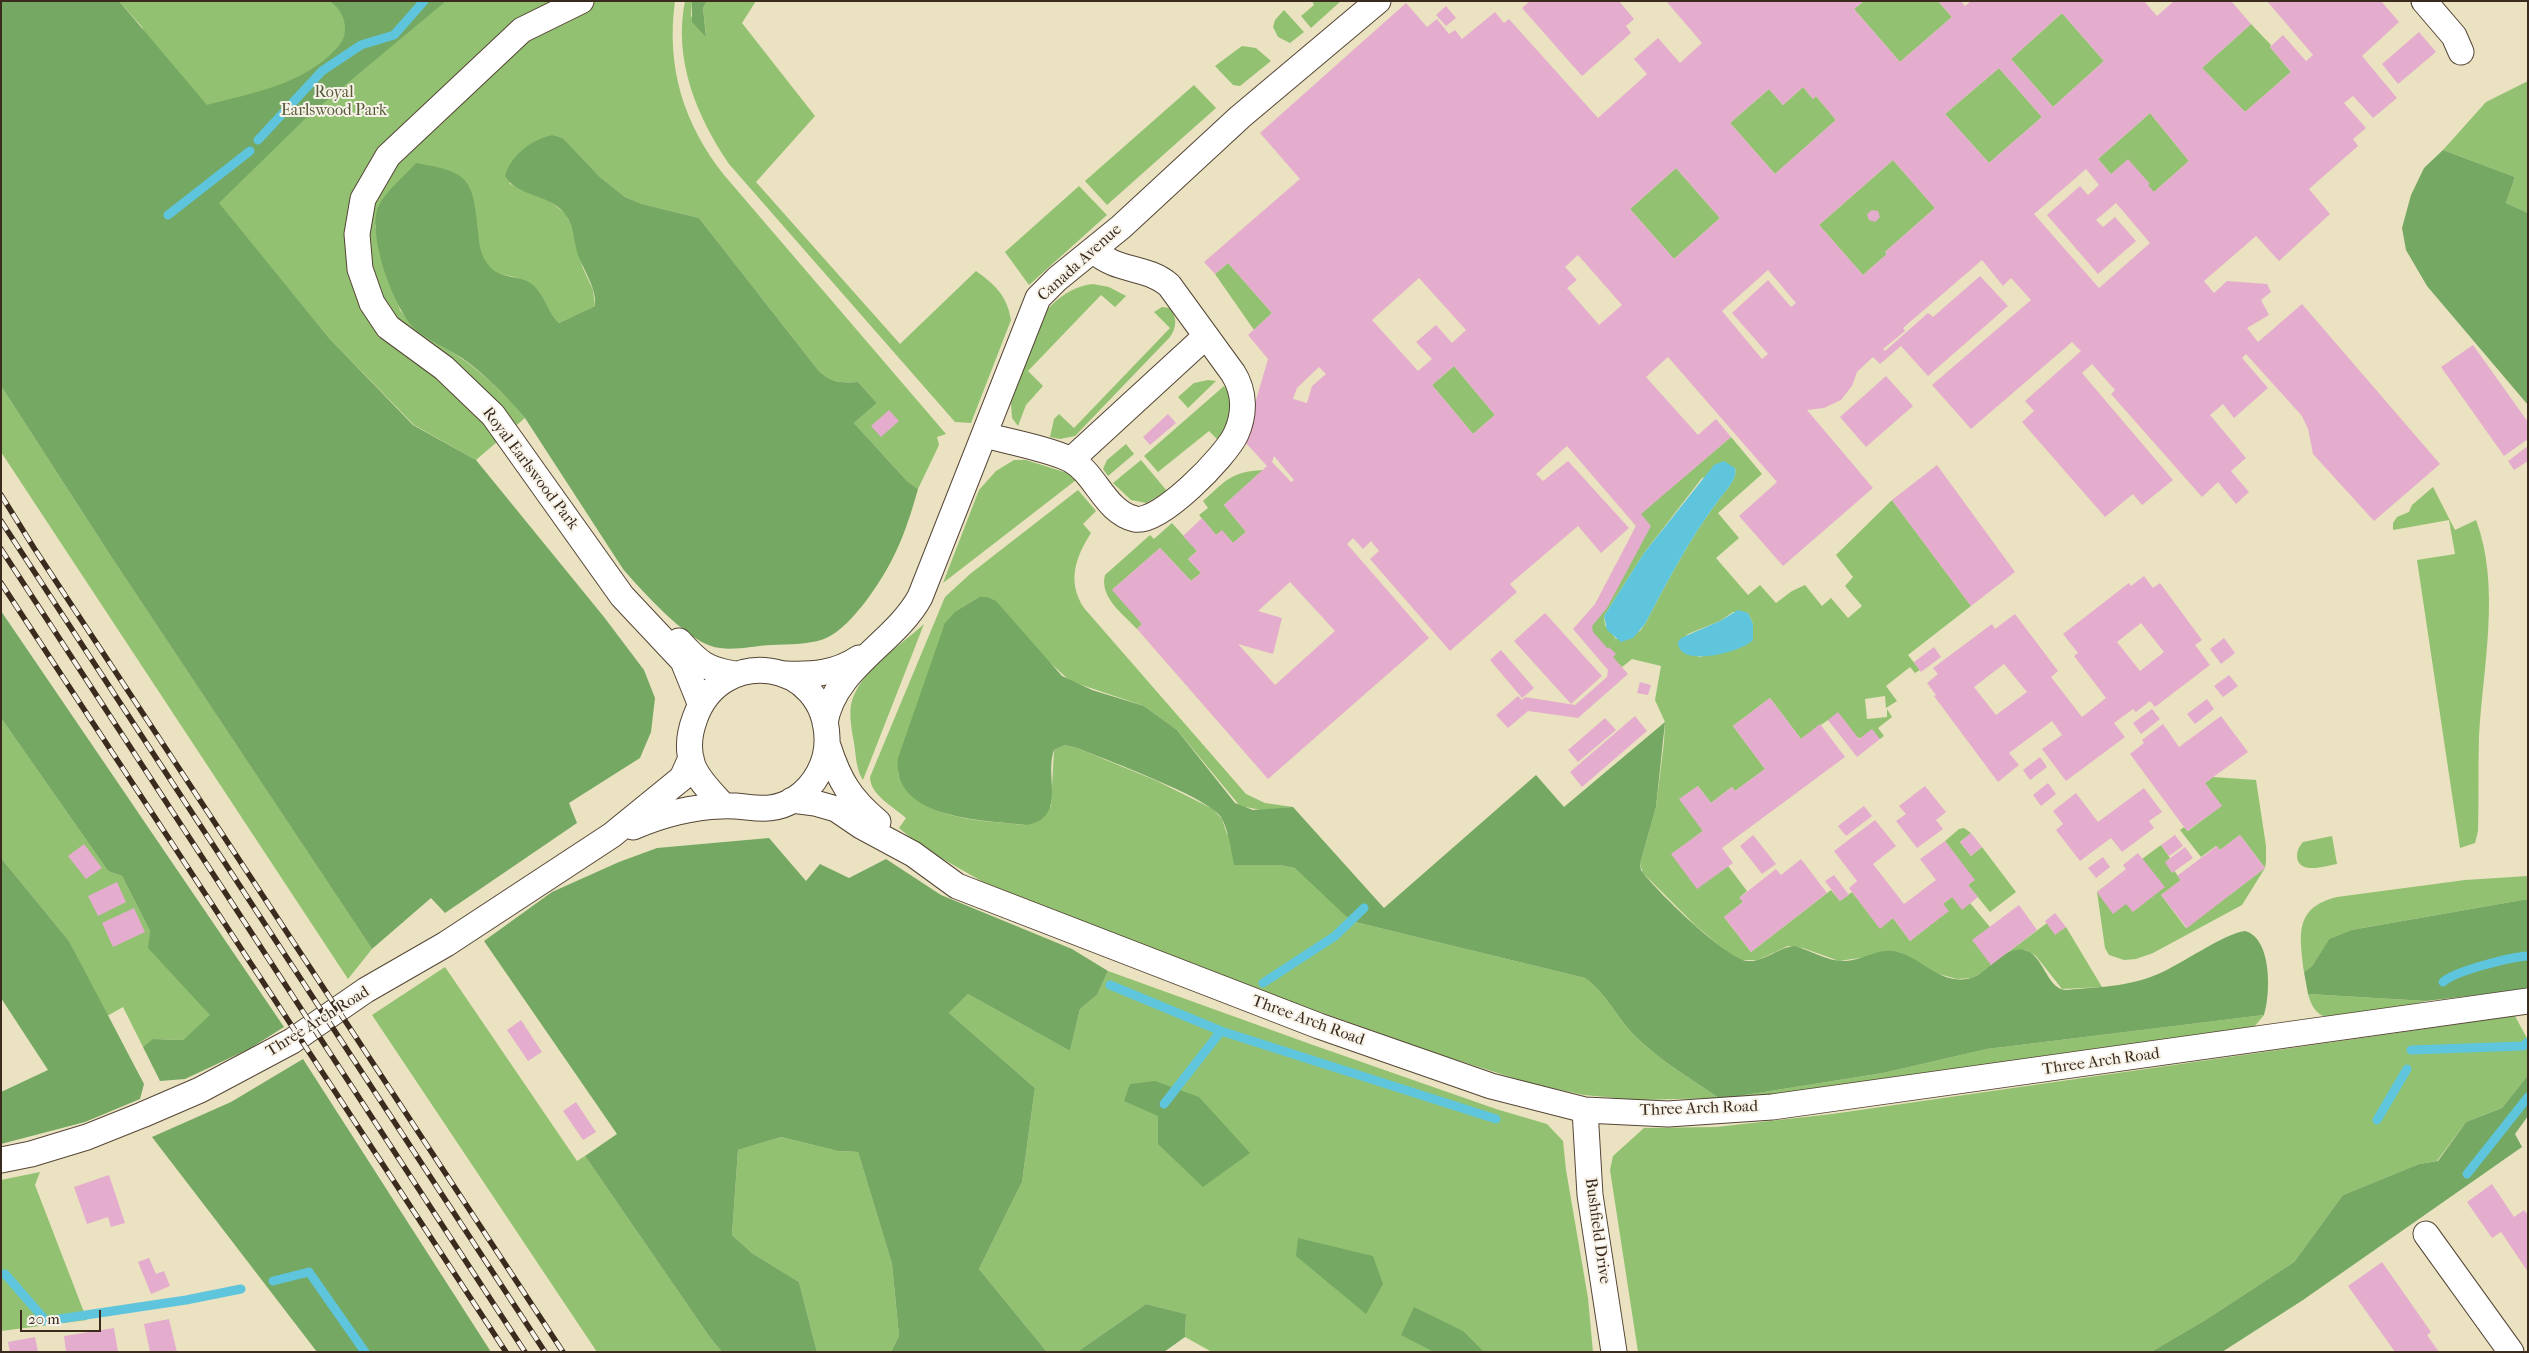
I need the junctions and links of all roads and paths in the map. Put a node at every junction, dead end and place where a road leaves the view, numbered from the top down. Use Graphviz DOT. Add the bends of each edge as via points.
graph roads {
  1 [pos="581,1"];
  2 [pos="1378,1"];
  3 [pos="2424,1"];
  4 [pos="2461,52"];
  5 [pos="1093,250"];
  6 [pos="1206,336"];
  7 [pos="984,434"];
  8 [pos="1071,460"];
  9 [pos="622,596"];
  10 [pos="888,635"];
  11 [pos="735,674"];
  12 [pos="784,674"];
  13 [pos="700,703"];
  14 [pos="826,735"];
  15 [pos="691,758"];
  16 [pos="792,800"];
  17 [pos="723,805"];
  18 [pos="612,836"];
  19 [pos="913,854"];
  20 [pos="2528,1001"];
  21 [pos="1585,1110"];
  22 [pos="1,1160"];
  23 [pos="2426,1234"];
  24 [pos="1614,1352"];
  25 [pos="2511,1352"];
  1 -- 9 [label="street, Royal Earlswood Park" via="522,30 388,156 363,199 357,234 360,269 372,303 388,327 444,368 494,415"];
  2 -- 5 [label="street, Canada Avenue" via="1240,117"];
  3 -- 4 [label="street" via="2454,36"];
  5 -- 6 [label="street" via="1107,262 1162,279"];
  5 -- 7 [label="street, Canada Avenue" via="1048,287 1034,303"];
  6 -- 8 [label="street"];
  6 -- 8 [label="street" via="1240,387 1243,400 1241,418 1227,450 1178,498 1154,516 1135,519 1110,502"];
  7 -- 8 [label="street"];
  7 -- 10 [label="street, Canada Avenue" via="920,597"];
  9 -- 11 [label="street, Royal Earlswood Park" via="659,620 694,657 714,671"];
  9 -- 13 [label="street, Royal Earlswood Park" via="683,661"];
  10 -- 12 [label="street, Canada Avenue" via="839,669 812,675"];
  10 -- 14 [label="street, Canada Avenue" via="842,683 828,709"];
  11 -- 12 [label="street" via="759,671"];
  11 -- 13 [label="street" via="715,685"];
  12 -- 14 [label="street" via="800,681 808,689"];
  13 -- 15 [label="street" via="688,735"];
  14 -- 16 [label="street" via="822,769"];
  14 -- 19 [label="street, Three Arch Road" via="839,778 854,800"];
  15 -- 17 [label="street" via="700,778"];
  15 -- 18 [label="street, Three Arch Road" via="682,778"];
  16 -- 17 [label="street" via="758,809"];
  16 -- 19 [label="street, Three Arch Road" via="815,802 836,809"];
  17 -- 18 [label="street, Three Arch Road" via="677,812"];
  18 -- 22 [label="street, Three Arch Road" via="446,944 366,990 292,1041 200,1090 87,1137"];
  19 -- 21 [label="street, Three Arch Road" via="957,886 1310,1023 1491,1086"];
  20 -- 21 [label="street, Three Arch Road" via="1772,1106 1668,1114"];
  21 -- 24 [label="street, Bushfield Drive" via="1590,1195"];
  23 -- 25 [label="street"];
}
